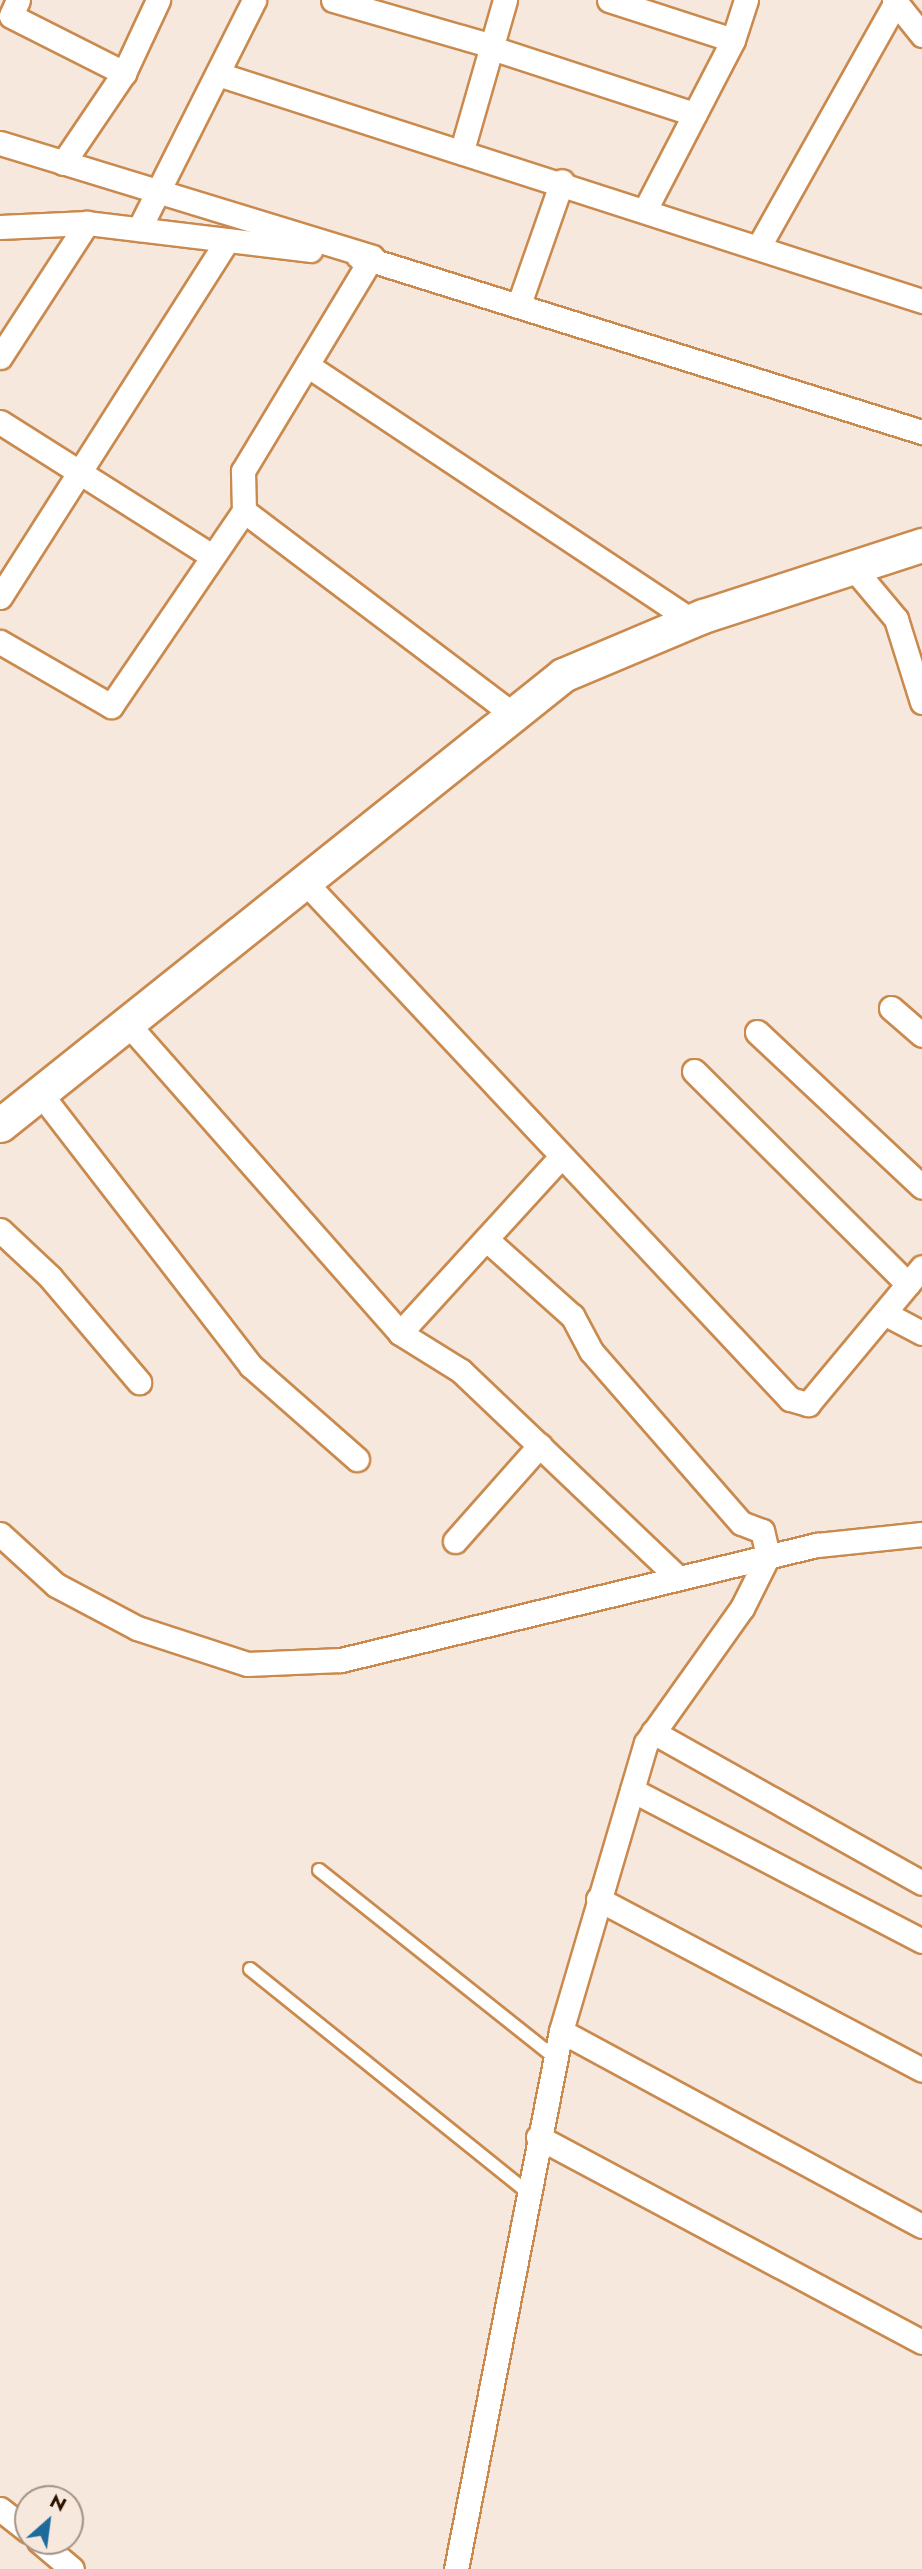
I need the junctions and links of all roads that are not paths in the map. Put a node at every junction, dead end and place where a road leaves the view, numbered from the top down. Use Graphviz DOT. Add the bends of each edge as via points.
graph roads {
  1 [pos="18,0"];
  2 [pos="158,0"];
  3 [pos="254,0"];
  4 [pos="333,0"];
  5 [pos="505,0"];
  6 [pos="609,0"];
  7 [pos="746,0"];
  8 [pos="895,1"];
  9 [pos="922,35"];
  10 [pos="733,40"];
  11 [pos="492,47"];
  12 [pos="124,73"];
  13 [pos="221,75"];
  14 [pos="694,114"];
  15 [pos="0,143"];
  16 [pos="462,150"];
  17 [pos="63,163"];
  18 [pos="562,181"];
  19 [pos="158,193"];
  20 [pos="646,208"];
  21 [pos="87,223"];
  22 [pos="0,228"];
  23 [pos="139,229"];
  24 [pos="227,240"];
  25 [pos="759,246"];
  26 [pos="372,257"];
  27 [pos="922,301"];
  28 [pos="519,304"];
  29 [pos="0,357"];
  30 [pos="307,365"];
  31 [pos="0,422"];
  32 [pos="921,430"];
  33 [pos="83,474"];
  34 [pos="244,511"];
  35 [pos="922,545"];
  36 [pos="209,554"];
  37 [pos="850,564"];
  38 [pos="0,597"];
  39 [pos="692,621"];
  40 [pos="0,642"];
  41 [pos="922,702"];
  42 [pos="512,714"];
  43 [pos="305,882"];
  44 [pos="891,1008"];
  45 [pos="127,1023"];
  46 [pos="757,1032"];
  47 [pos="922,1035"];
  48 [pos="694,1071"];
  49 [pos="40,1093"];
  50 [pos="0,1125"];
  51 [pos="560,1158"];
  52 [pos="922,1188"];
  53 [pos="0,1230"];
  54 [pos="486,1239"];
  55 [pos="915,1275"];
  56 [pos="884,1312"];
  57 [pos="400,1333"];
  58 [pos="922,1333"];
  59 [pos="139,1382"];
  60 [pos="540,1445"];
  61 [pos="357,1459"];
  62 [pos="0,1534"];
  63 [pos="922,1534"];
  64 [pos="454,1541"];
  65 [pos="768,1556"];
  66 [pos="676,1576"];
  67 [pos="653,1732"];
  68 [pos="632,1790"];
  69 [pos="319,1870"];
  70 [pos="922,1883"];
  71 [pos="598,1899"];
  72 [pos="922,1941"];
  73 [pos="250,1969"];
  74 [pos="561,2031"];
  75 [pos="555,2058"];
  76 [pos="922,2070"];
  77 [pos="538,2137"];
  78 [pos="527,2192"];
  79 [pos="922,2226"];
  80 [pos="922,2342"];
  81 [pos="0,2508"];
  82 [pos="14,2520"];
  83 [pos="56,2555"];
  84 [pos="72,2569"];
  85 [pos="456,2569"];
  1 -- 12 [label="street" via="10,16"];
  2 -- 12 [label="street"];
  3 -- 13 [label="street"];
  4 -- 11 [label="street"];
  5 -- 11 [label="street"];
  6 -- 10 [label="street"];
  7 -- 10 [label="street"];
  8 -- 9 [label="street"];
  8 -- 25 [label="street"];
  10 -- 14 [label="street"];
  11 -- 14 [label="street"];
  11 -- 16 [label="street"];
  12 -- 17 [label="street"];
  13 -- 16 [label="street"];
  13 -- 19 [label="street"];
  14 -- 20 [label="street"];
  15 -- 17 [label="street"];
  16 -- 18 [label="street"];
  17 -- 19 [label="street"];
  18 -- 20 [label="street"];
  18 -- 28 [label="street"];
  19 -- 23 [label="street"];
  19 -- 26 [label="street"];
  20 -- 25 [label="street"];
  21 -- 22 [label="street"];
  21 -- 23 [label="street"];
  21 -- 29 [label="street"];
  23 -- 24 [label="street"];
  24 -- 26 [label="street"];
  24 -- 33 [label="street"];
  25 -- 27 [label="street"];
  26 -- 28 [label="street"];
  26 -- 30 [label="street"];
  28 -- 32 [label="street"];
  30 -- 34 [label="street" via="243,471"];
  30 -- 39 [label="street"];
  31 -- 33 [label="street"];
  33 -- 36 [label="street"];
  33 -- 38 [label="street"];
  34 -- 36 [label="street"];
  34 -- 42 [label="street"];
  35 -- 37 [label="street"];
  36 -- 40 [label="street" via="109,706"];
  37 -- 39 [label="street"];
  37 -- 41 [label="street" via="896,619"];
  39 -- 42 [label="street" via="563,675"];
  42 -- 43 [label="street"];
  43 -- 45 [label="street"];
  43 -- 51 [label="street"];
  44 -- 47 [label="street"];
  45 -- 49 [label="street"];
  45 -- 57 [label="street"];
  46 -- 52 [label="street"];
  48 -- 55 [label="street"];
  49 -- 50 [label="street"];
  49 -- 61 [label="street" via="251,1366"];
  51 -- 54 [label="street"];
  51 -- 56 [label="street" via="790,1399 808,1404"];
  53 -- 59 [label="street" via="50,1277"];
  54 -- 57 [label="street"];
  54 -- 65 [label="street" via="572,1316 591,1350 741,1523 762,1531"];
  55 -- 56 [label="street"];
  56 -- 58 [label="street"];
  57 -- 60 [label="street" via="461,1371"];
  60 -- 64 [label="street"];
  60 -- 66 [label="street"];
  62 -- 66 [label="street" via="67,1592 189,1649 247,1664 341,1660"];
  63 -- 65 [label="street"];
  65 -- 66 [label="street"];
  65 -- 67 [label="street" via="742,1608"];
  67 -- 68 [label="street"];
  67 -- 70 [label="street"];
  68 -- 71 [label="street"];
  68 -- 72 [label="street"];
  69 -- 75 [label="lane"];
  71 -- 74 [label="street"];
  71 -- 76 [label="street"];
  73 -- 78 [label="lane"];
  74 -- 75 [label="street"];
  74 -- 79 [label="street"];
  75 -- 77 [label="street"];
  77 -- 78 [label="street"];
  77 -- 80 [label="street"];
  78 -- 85 [label="street"];
  81 -- 82 [label="street"];
  83 -- 84 [label="street"];
}
